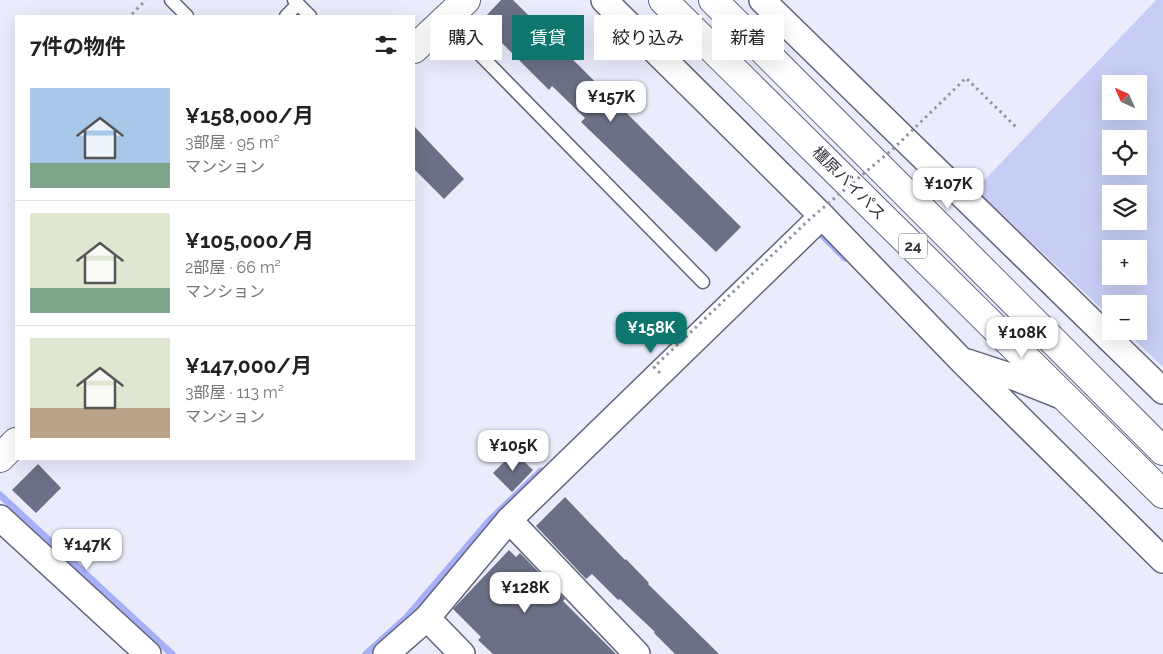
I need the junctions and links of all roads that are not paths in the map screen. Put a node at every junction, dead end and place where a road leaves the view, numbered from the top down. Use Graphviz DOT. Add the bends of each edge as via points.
graph roads {
  1 [pos="171,0"];
  2 [pos="466,0"];
  3 [pos="604,0"];
  4 [pos="663,0"];
  5 [pos="713,0"];
  6 [pos="762,0"];
  7 [pos="296,2"];
  8 [pos="186,15"];
  9 [pos="287,15"];
  10 [pos="309,15"];
  11 [pos="448,15"];
  12 [pos="430,33"];
  13 [pos="415,48"];
  14 [pos="486,60"];
  15 [pos="822,216"];
  16 [pos="703,282"];
  17 [pos="962,360"];
  18 [pos="1163,391"];
  19 [pos="1068,399"];
  20 [pos="15,443"];
  21 [pos="1163,451"];
  22 [pos="0,458"];
  23 [pos="1163,494"];
  24 [pos="0,518"];
  25 [pos="509,520"];
  26 [pos="1163,560"];
  27 [pos="427,618"];
  28 [pos="148,654"];
  29 [pos="386,654"];
  30 [pos="462,654"];
  31 [pos="637,654"];
  1 -- 8 [label="lane"];
  2 -- 11 [label="main road"];
  3 -- 15 [label="street"];
  4 -- 19 [label="main road, 橿原バイパス / 24"];
  5 -- 21 [label="main road, 橿原バイパス / 24"];
  6 -- 18 [label="street"];
  7 -- 9 [label="lane"];
  7 -- 10 [label="lane"];
  12 -- 13 [label="main road"];
  14 -- 16 [label="lane"];
  15 -- 17 [label="street"];
  15 -- 25 [label="street"];
  17 -- 19 [label="street"];
  17 -- 26 [label="street"];
  19 -- 23 [label="main road, 橿原バイパス / 24"];
  20 -- 22 [label="main road"];
  24 -- 28 [label="street"];
  25 -- 27 [label="street"];
  25 -- 31 [label="street"];
  27 -- 29 [label="street"];
  27 -- 30 [label="street"];
}
